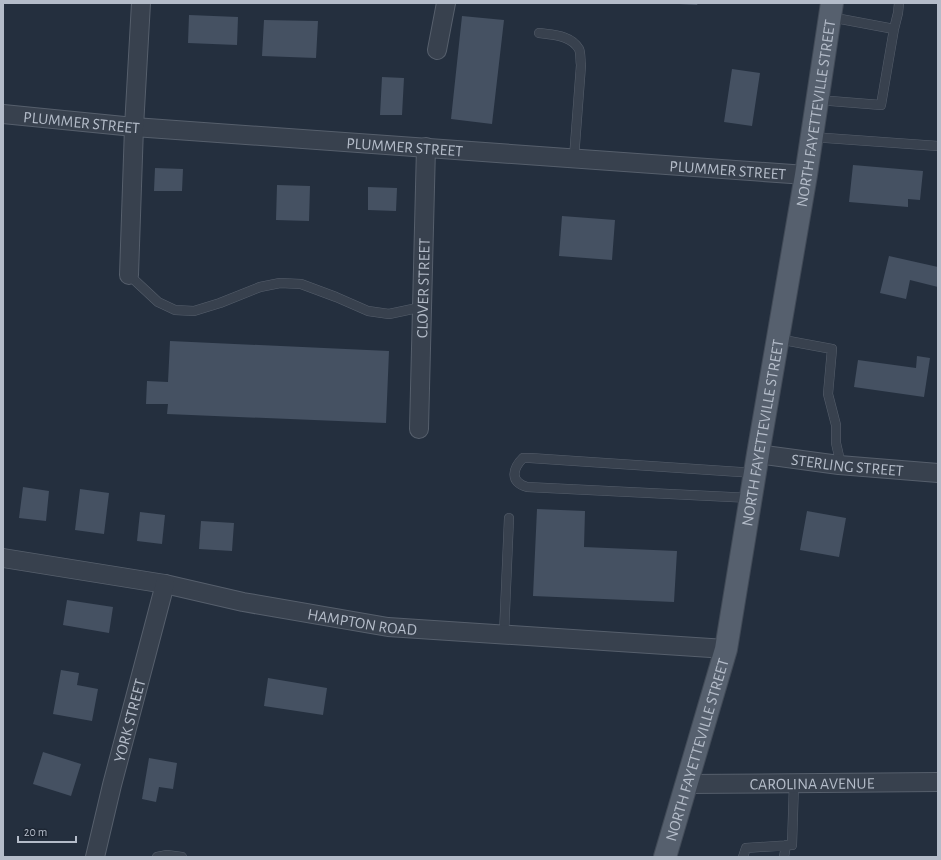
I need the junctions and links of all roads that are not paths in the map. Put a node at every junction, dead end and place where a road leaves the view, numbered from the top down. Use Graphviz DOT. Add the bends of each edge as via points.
graph roads {
  1 [pos="141,3"];
  2 [pos="446,3"];
  3 [pos="899,3"];
  4 [pos="831,10"];
  5 [pos="894,29"];
  6 [pos="539,33"];
  7 [pos="437,50"];
  8 [pos="818,100"];
  9 [pos="3,114"];
  10 [pos="134,127"];
  11 [pos="812,136"];
  12 [pos="938,146"];
  13 [pos="426,147"];
  14 [pos="574,158"];
  15 [pos="806,175"];
  16 [pos="128,275"];
  17 [pos="422,307"];
  18 [pos="778,339"];
  19 [pos="419,429"];
  20 [pos="756,464"];
  21 [pos="841,465"];
  22 [pos="938,472"];
  23 [pos="751,498"];
  24 [pos="509,518"];
  25 [pos="3,558"];
  26 [pos="165,584"];
  27 [pos="504,634"];
  28 [pos="726,649"];
  29 [pos="938,782"];
  30 [pos="794,783"];
  31 [pos="687,784"];
  32 [pos="783,845"];
  33 [pos="95,857"];
  34 [pos="157,857"];
  35 [pos="182,857"];
  36 [pos="665,857"];
  37 [pos="744,857"];
  38 [pos="784,857"];
  1 -- 10 [label="street"];
  2 -- 7 [label="street"];
  3 -- 5 [label="lane"];
  4 -- 5 [label="lane"];
  4 -- 8 [label="main road, NORTH FAYETTEVILLE STREET"];
  5 -- 8 [label="lane" via="881,105"];
  6 -- 14 [label="lane" via="561,36 573,42 579,50 581,65"];
  8 -- 11 [label="main road, NORTH FAYETTEVILLE STREET"];
  9 -- 10 [label="street, PLUMMER STREET"];
  10 -- 13 [label="street, PLUMMER STREET"];
  10 -- 16 [label="street"];
  11 -- 12 [label="lane"];
  11 -- 15 [label="main road, NORTH FAYETTEVILLE STREET"];
  13 -- 14 [label="street, PLUMMER STREET"];
  13 -- 17 [label="street, CLOVER STREET"];
  14 -- 15 [label="street, PLUMMER STREET"];
  15 -- 18 [label="main road, NORTH FAYETTEVILLE STREET"];
  16 -- 17 [label="lane" via="158,302 175,310 194,311 260,287 280,283 301,284 368,311 389,314"];
  17 -- 19 [label="street, CLOVER STREET"];
  18 -- 20 [label="main road, NORTH FAYETTEVILLE STREET"];
  18 -- 21 [label="lane" via="832,349 828,394 836,425 836,443"];
  20 -- 21 [label="street, STERLING STREET"];
  20 -- 23 [label="main road, NORTH FAYETTEVILLE STREET"];
  20 -- 23 [label="lane" via="523,458 514,471 515,480 527,487"];
  21 -- 22 [label="street, STERLING STREET"];
  23 -- 28 [label="main road, NORTH FAYETTEVILLE STREET"];
  24 -- 27 [label="lane"];
  25 -- 26 [label="street, HAMPTON ROAD"];
  26 -- 27 [label="street, HAMPTON ROAD" via="243,602 388,627"];
  26 -- 33 [label="street, YORK STREET"];
  27 -- 28 [label="street, HAMPTON ROAD"];
  28 -- 31 [label="main road, NORTH FAYETTEVILLE STREET"];
  29 -- 30 [label="street, CAROLINA AVENUE"];
  30 -- 31 [label="street, CAROLINA AVENUE"];
  30 -- 32 [label="lane" via="792,845"];
  31 -- 36 [label="main road, NORTH FAYETTEVILLE STREET"];
  32 -- 37 [label="lane" via="746,848"];
  32 -- 38 [label="lane"];
  34 -- 35 [label="lane"];
}
